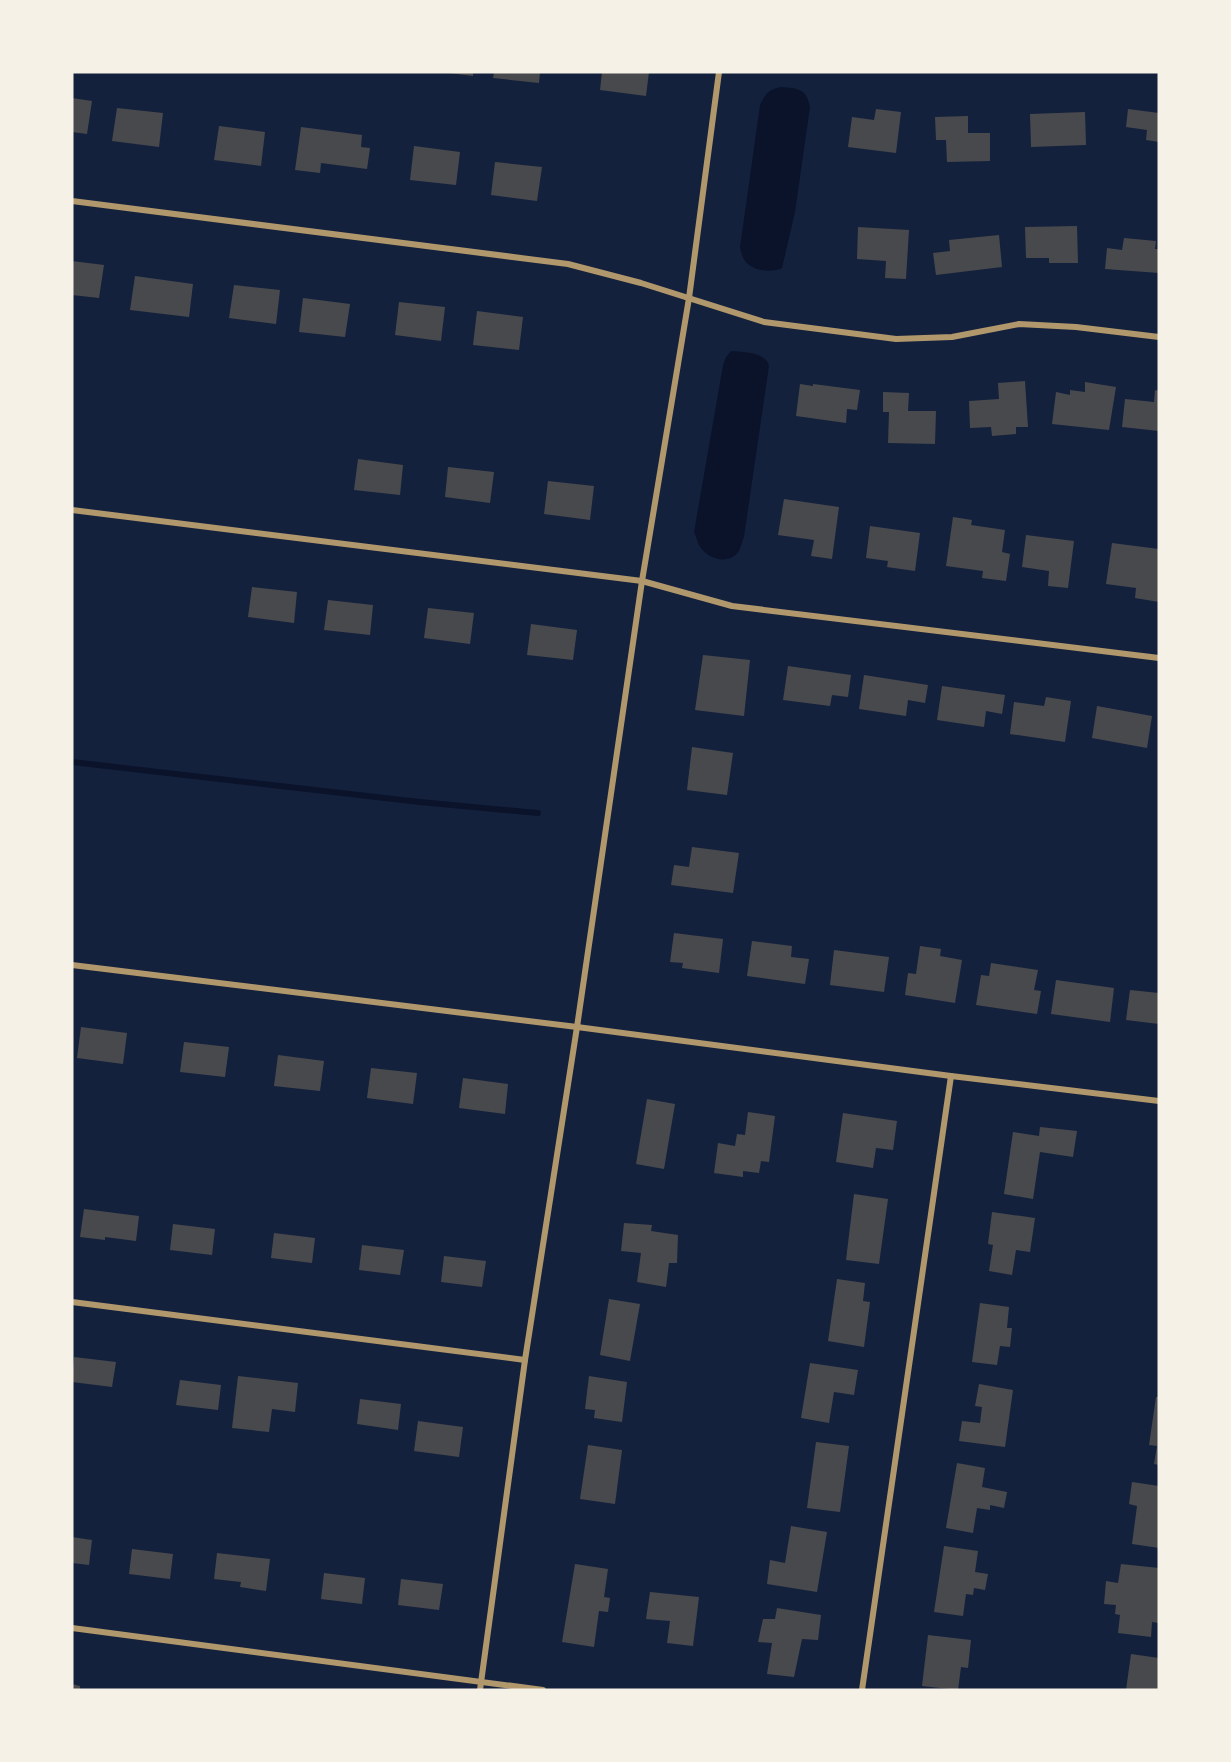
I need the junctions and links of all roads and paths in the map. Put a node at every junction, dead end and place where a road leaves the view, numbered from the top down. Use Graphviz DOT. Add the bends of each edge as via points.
graph roads {
  1 [pos="719,72"];
  2 [pos="72,201"];
  3 [pos="689,298"];
  4 [pos="1159,337"];
  5 [pos="72,510"];
  6 [pos="642,581"];
  7 [pos="1159,658"];
  8 [pos="72,965"];
  9 [pos="577,1027"];
  10 [pos="951,1076"];
  11 [pos="1159,1101"];
  12 [pos="72,1302"];
  13 [pos="525,1360"];
  14 [pos="72,1628"];
  15 [pos="481,1682"];
  16 [pos="480,1690"];
  17 [pos="543,1690"];
  18 [pos="862,1690"];
  1 -- 3 [label="street"];
  2 -- 3 [label="street" via="568,264"];
  3 -- 4 [label="street" via="764,322 896,339 952,337 1019,324"];
  3 -- 6 [label="street"];
  5 -- 6 [label="street"];
  6 -- 7 [label="street" via="732,606"];
  6 -- 9 [label="street"];
  8 -- 9 [label="street"];
  9 -- 10 [label="street"];
  9 -- 13 [label="street"];
  10 -- 11 [label="street"];
  10 -- 18 [label="street"];
  12 -- 13 [label="street"];
  13 -- 15 [label="street"];
  14 -- 15 [label="street"];
  15 -- 16 [label="street"];
  15 -- 17 [label="street"];
}
